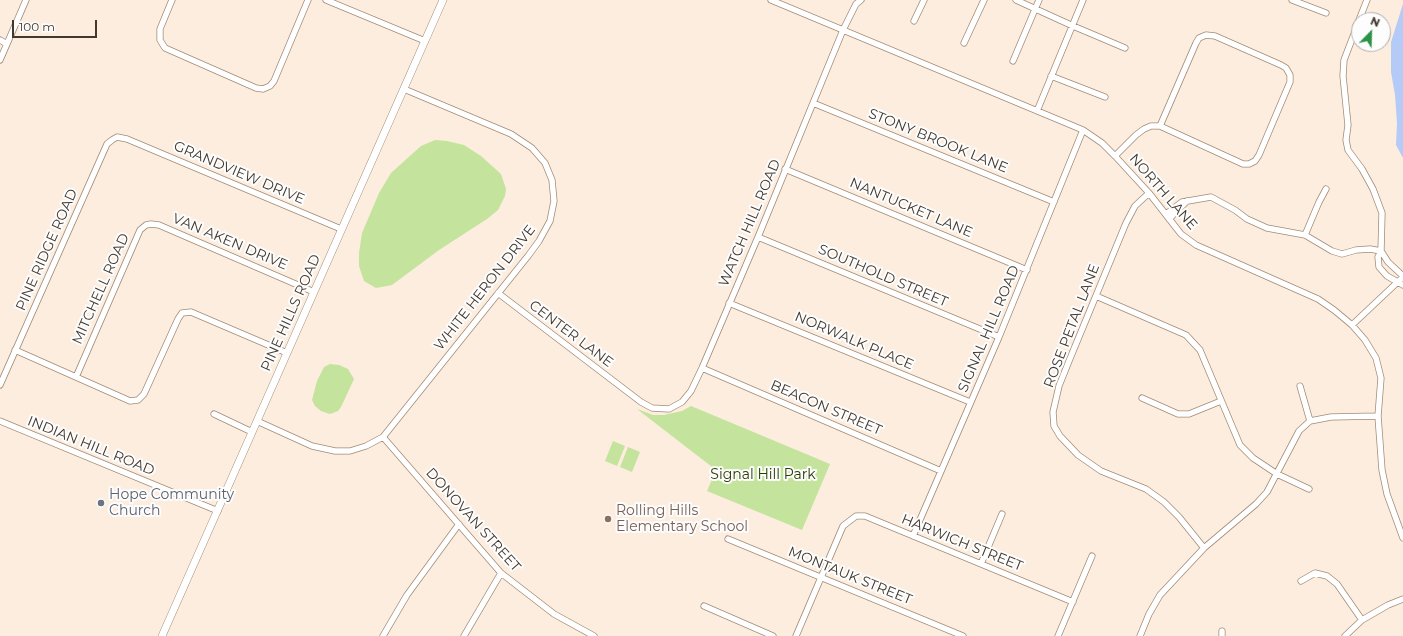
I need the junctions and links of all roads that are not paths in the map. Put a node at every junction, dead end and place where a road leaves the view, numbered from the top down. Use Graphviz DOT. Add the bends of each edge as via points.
graph roads {
  1 [pos="26,0"];
  2 [pos="172,0"];
  3 [pos="308,0"];
  4 [pos="326,0"];
  5 [pos="443,0"];
  6 [pos="771,0"];
  7 [pos="861,0"];
  8 [pos="924,0"];
  9 [pos="984,0"];
  10 [pos="1016,0"];
  11 [pos="1039,0"];
  12 [pos="1083,0"];
  13 [pos="1292,0"];
  14 [pos="1367,0"];
  15 [pos="1036,8"];
  16 [pos="1362,12"];
  17 [pos="1326,13"];
  18 [pos="914,21"];
  19 [pos="1073,26"];
  20 [pos="843,30"];
  21 [pos="0,40"];
  22 [pos="425,41"];
  23 [pos="1351,41"];
  24 [pos="964,43"];
  25 [pos="7,44"];
  26 [pos="1125,48"];
  27 [pos="0,60"];
  28 [pos="1013,61"];
  29 [pos="1051,76"];
  30 [pos="404,89"];
  31 [pos="1105,97"];
  32 [pos="813,102"];
  33 [pos="1037,111"];
  34 [pos="1160,126"];
  35 [pos="1083,130"];
  36 [pos="127,139"];
  37 [pos="1115,156"];
  38 [pos="786,169"];
  39 [pos="1326,189"];
  40 [pos="1149,193"];
  41 [pos="1054,202"];
  42 [pos="1167,216"];
  43 [pos="159,225"];
  44 [pos="341,229"];
  45 [pos="1305,234"];
  46 [pos="758,237"];
  47 [pos="1381,251"];
  48 [pos="1027,270"];
  49 [pos="1403,276"];
  50 [pos="1400,284"];
  51 [pos="314,292"];
  52 [pos="498,293"];
  53 [pos="1096,296"];
  54 [pos="729,303"];
  55 [pos="1352,325"];
  56 [pos="999,337"];
  57 [pos="15,350"];
  58 [pos="287,353"];
  59 [pos="702,368"];
  60 [pos="76,377"];
  61 [pos="0,385"];
  62 [pos="1300,386"];
  63 [pos="630,394"];
  64 [pos="1142,398"];
  65 [pos="1221,401"];
  66 [pos="970,402"];
  67 [pos="214,414"];
  68 [pos="1378,416"];
  69 [pos="1310,420"];
  70 [pos="0,421"];
  71 [pos="257,421"];
  72 [pos="252,432"];
  73 [pos="383,437"];
  74 [pos="941,471"];
  75 [pos="1277,474"];
  76 [pos="1309,488"];
  77 [pos="218,511"];
  78 [pos="1002,514"];
  79 [pos="459,524"];
  80 [pos="913,536"];
  81 [pos="1403,538"];
  82 [pos="728,540"];
  83 [pos="1204,548"];
  84 [pos="1092,556"];
  85 [pos="981,564"];
  86 [pos="502,573"];
  87 [pos="821,577"];
  88 [pos="1301,581"];
  89 [pos="1403,599"];
  90 [pos="1073,602"];
  91 [pos="704,606"];
  92 [pos="1362,620"];
  93 [pos="162,636"];
  94 [pos="383,636"];
  95 [pos="464,636"];
  96 [pos="594,636"];
  97 [pos="772,636"];
  98 [pos="796,636"];
  99 [pos="963,636"];
  100 [pos="1058,636"];
  101 [pos="1140,636"];
  102 [pos="1345,636"];
  1 -- 25 [label="street"];
  2 -- 3 [label="street" via="160,29 160,40 165,48 263,89 274,81"];
  4 -- 22 [label="street"];
  5 -- 22 [label="main road, PINE HILLS ROAD"];
  6 -- 20 [label="street, NORTH LANE"];
  7 -- 20 [label="street, WATCH HILL ROAD" via="856,4"];
  8 -- 18 [label="street"];
  9 -- 24 [label="street"];
  10 -- 15 [label="street"];
  11 -- 15 [label="street"];
  12 -- 19 [label="street"];
  13 -- 17 [label="street"];
  14 -- 16 [label="street"];
  15 -- 19 [label="street"];
  15 -- 28 [label="street"];
  19 -- 26 [label="street"];
  19 -- 29 [label="street"];
  20 -- 32 [label="street, WATCH HILL ROAD"];
  20 -- 33 [label="street, NORTH LANE"];
  21 -- 25 [label="street"];
  22 -- 30 [label="main road, PINE HILLS ROAD"];
  23 -- 47 [label="street" via="1344,60 1343,76 1348,125 1346,140 1348,150 1373,189 1382,213"];
  25 -- 27 [label="street"];
  29 -- 31 [label="street"];
  29 -- 33 [label="street"];
  30 -- 44 [label="main road, PINE HILLS ROAD"];
  30 -- 52 [label="street, WHITE HERON DRIVE" via="511,134 532,148 545,163 554,194 550,221 536,246"];
  32 -- 38 [label="street, WATCH HILL ROAD"];
  32 -- 41 [label="street, STONY BROOK LANE"];
  33 -- 35 [label="street, NORTH LANE"];
  34 -- 34 [label="street" via="1196,42 1206,35 1215,36 1281,65 1290,75 1290,82 1259,155 1250,164 1243,164"];
  34 -- 37 [label="street" via="1144,129"];
  35 -- 37 [label="street, NORTH LANE"];
  35 -- 41 [label="street, SIGNAL HILL ROAD"];
  36 -- 44 [label="street, GRANDVIEW DRIVE"];
  36 -- 57 [label="street, PINE RIDGE ROAD" via="117,137 108,144"];
  37 -- 40 [label="street, NORTH LANE"];
  38 -- 46 [label="street, WATCH HILL ROAD"];
  38 -- 48 [label="street, NANTUCKET LANE"];
  39 -- 45 [label="street"];
  40 -- 42 [label="street, NORTH LANE"];
  40 -- 53 [label="street, ROSE PETAL LANE" via="1135,206 1126,223"];
  41 -- 48 [label="street, SIGNAL HILL ROAD"];
  42 -- 45 [label="street" via="1180,210 1188,200 1211,197 1267,228"];
  42 -- 55 [label="street, NORTH LANE" via="1181,234 1196,246 1318,299"];
  43 -- 51 [label="street, VAN AKEN DRIVE"];
  43 -- 60 [label="street, MITCHELL ROAD" via="146,225 140,230"];
  44 -- 51 [label="main road, PINE HILLS ROAD"];
  45 -- 47 [label="street" via="1332,251 1342,254 1356,250"];
  46 -- 54 [label="street, WATCH HILL ROAD"];
  46 -- 56 [label="street, SOUTHOLD STREET"];
  47 -- 49 [label="street" via="1388,262"];
  47 -- 50 [label="street" via="1378,257 1379,267"];
  48 -- 56 [label="street, SIGNAL HILL ROAD"];
  49 -- 50 [label="street"];
  50 -- 55 [label="street"];
  51 -- 58 [label="main road, PINE HILLS ROAD"];
  52 -- 63 [label="street, CENTER LANE"];
  52 -- 73 [label="street, WHITE HERON DRIVE"];
  53 -- 65 [label="street" via="1186,335 1200,350"];
  53 -- 83 [label="street, ROSE PETAL LANE" via="1059,386 1054,426 1078,455 1101,471 1146,489 1164,502"];
  54 -- 59 [label="street, WATCH HILL ROAD"];
  54 -- 66 [label="street, NORWALK PLACE"];
  55 -- 68 [label="street, NORTH LANE" via="1376,358 1381,378"];
  56 -- 66 [label="street, SIGNAL HILL ROAD"];
  57 -- 60 [label="street"];
  57 -- 61 [label="street, PINE RIDGE ROAD"];
  58 -- 60 [label="street" via="191,312 182,313 144,394 138,400 130,400"];
  58 -- 71 [label="main road, PINE HILLS ROAD"];
  59 -- 63 [label="street, WATCH HILL ROAD" via="692,391 682,402 669,408 652,408"];
  59 -- 74 [label="street, BEACON STREET"];
  62 -- 69 [label="street"];
  64 -- 65 [label="street" via="1178,414 1189,414"];
  65 -- 75 [label="street" via="1240,446"];
  66 -- 74 [label="street, SIGNAL HILL ROAD"];
  67 -- 72 [label="street"];
  68 -- 69 [label="street"];
  68 -- 81 [label="street, NORTH LANE" via="1382,470 1387,494"];
  69 -- 75 [label="street" via="1299,431"];
  70 -- 77 [label="street, INDIAN HILL ROAD"];
  71 -- 72 [label="main road, PINE HILLS ROAD"];
  71 -- 73 [label="street, WHITE HERON DRIVE" via="312,446 335,451 361,448"];
  72 -- 77 [label="main road, PINE HILLS ROAD"];
  73 -- 79 [label="street, DONOVAN STREET"];
  74 -- 80 [label="street, SIGNAL HILL ROAD"];
  75 -- 76 [label="street"];
  75 -- 83 [label="street" via="1267,492 1256,504"];
  77 -- 93 [label="main road, PINE HILLS ROAD"];
  78 -- 85 [label="street"];
  79 -- 86 [label="street, DONOVAN STREET"];
  79 -- 94 [label="street" via="407,595"];
  80 -- 85 [label="street, HARWICH STREET"];
  80 -- 87 [label="street, HARWICH STREET" via="865,516 856,516 843,526"];
  82 -- 87 [label="street, MONTAUK STREET"];
  83 -- 101 [label="street" via="1160,595"];
  84 -- 90 [label="street"];
  85 -- 90 [label="street, HARWICH STREET"];
  86 -- 95 [label="street"];
  86 -- 96 [label="street, DONOVAN STREET" via="554,614"];
  87 -- 98 [label="street"];
  87 -- 99 [label="street, MONTAUK STREET"];
  88 -- 92 [label="street" via="1315,573 1327,576 1337,584"];
  89 -- 92 [label="street"];
  90 -- 100 [label="street"];
  91 -- 97 [label="street"];
  92 -- 102 [label="street"];
}
